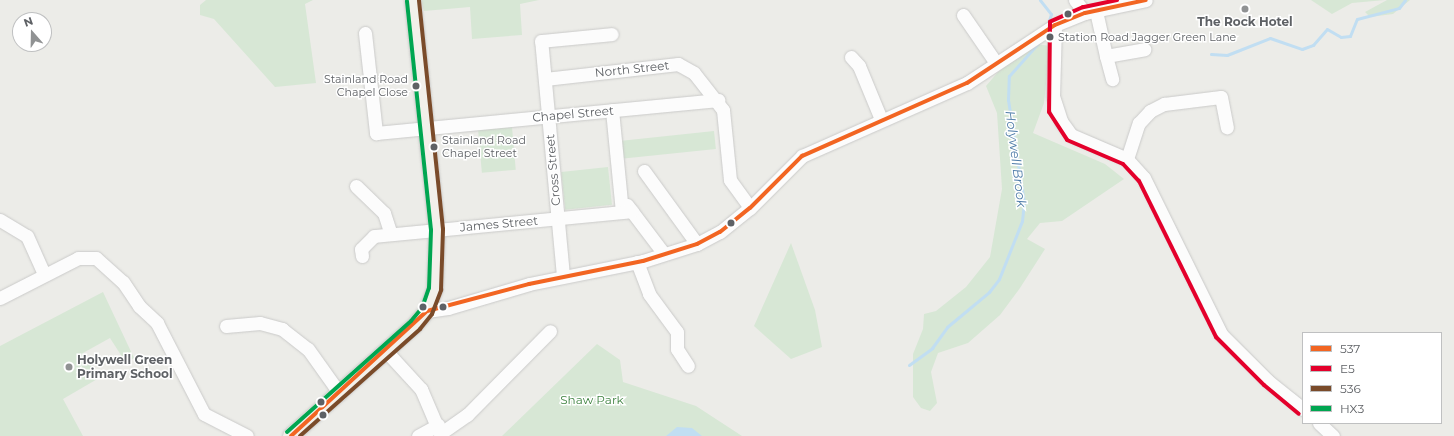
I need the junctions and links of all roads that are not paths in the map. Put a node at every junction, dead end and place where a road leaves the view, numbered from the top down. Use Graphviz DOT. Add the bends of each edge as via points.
graph roads {
  1 [pos="413,0"];
  2 [pos="1075,0"];
  3 [pos="1146,0"];
  4 [pos="1090,12"];
  5 [pos="963,15"];
  6 [pos="1054,25"];
  7 [pos="365,33"];
  8 [pos="612,34"];
  9 [pos="1144,49"];
  10 [pos="1106,56"];
  11 [pos="851,57"];
  12 [pos="996,63"];
  13 [pos="545,79"];
  14 [pos="1112,79"];
  15 [pos="721,105"];
  16 [pos="612,110"];
  17 [pos="548,116"];
  18 [pos="881,119"];
  19 [pos="428,127"];
  20 [pos="1227,127"];
  21 [pos="1127,159"];
  22 [pos="644,171"];
  23 [pos="356,186"];
  24 [pos="750,208"];
  25 [pos="627,212"];
  26 [pos="558,218"];
  27 [pos="0,220"];
  28 [pos="437,230"];
  29 [pos="391,234"];
  30 [pos="697,244"];
  31 [pos="664,254"];
  32 [pos="362,256"];
  33 [pos="636,262"];
  34 [pos="44,274"];
  35 [pos="563,276"];
  36 [pos="0,298"];
  37 [pos="427,311"];
  38 [pos="226,326"];
  39 [pos="550,331"];
  40 [pos="386,351"];
  41 [pos="688,366"];
  42 [pos="340,394"];
  43 [pos="1302,408"];
  44 [pos="1320,424"];
  45 [pos="440,431"];
  46 [pos="247,436"];
  47 [pos="292,436"];
  48 [pos="418,436"];
  49 [pos="1333,436"];
  1 -- 19 [label="main road"];
  2 -- 4 [label="street"];
  3 -- 4 [label="street"];
  4 -- 6 [label="street"];
  4 -- 10 [label="street"];
  5 -- 12 [label="street"];
  6 -- 12 [label="street"];
  6 -- 21 [label="street" via="1053,96 1061,121 1071,135"];
  7 -- 19 [label="street, Chapel Street" via="376,133"];
  8 -- 13 [label="street, Cross Street" via="541,41"];
  9 -- 10 [label="street"];
  10 -- 14 [label="street"];
  11 -- 18 [label="street" via="859,66"];
  12 -- 18 [label="street" via="944,94"];
  13 -- 15 [label="street, North Street" via="678,64 694,73"];
  13 -- 17 [label="street, Cross Street"];
  15 -- 16 [label="street, Chapel Street"];
  15 -- 24 [label="street" via="730,180"];
  16 -- 17 [label="street, Chapel Street"];
  16 -- 25 [label="street" via="620,195"];
  17 -- 19 [label="street, Chapel Street"];
  17 -- 26 [label="street, Cross Street"];
  18 -- 24 [label="street" via="802,156"];
  19 -- 28 [label="main road"];
  20 -- 21 [label="street" via="1221,97 1164,104 1150,111 1139,123"];
  21 -- 43 [label="street" via="1144,178 1221,334 1268,381"];
  22 -- 30 [label="street"];
  23 -- 29 [label="street" via="384,213"];
  24 -- 30 [label="street" via="720,232"];
  25 -- 26 [label="street, James Street"];
  25 -- 31 [label="street"];
  26 -- 28 [label="street, James Street"];
  26 -- 35 [label="street, Cross Street"];
  27 -- 34 [label="street" via="27,236"];
  28 -- 29 [label="street, James Street"];
  28 -- 37 [label="main road" via="435,288"];
  29 -- 32 [label="street, James Street" via="374,236 361,249"];
  30 -- 31 [label="street"];
  31 -- 33 [label="street"];
  33 -- 35 [label="street"];
  33 -- 41 [label="street" via="649,294 677,332 677,349"];
  34 -- 36 [label="street"];
  34 -- 46 [label="street" via="78,258 96,258 123,282 138,306 157,323 204,414"];
  35 -- 37 [label="street" via="448,308"];
  37 -- 40 [label="main road"];
  38 -- 42 [label="street" via="260,323 282,329 308,349"];
  39 -- 45 [label="street" via="467,415"];
  40 -- 42 [label="main road"];
  40 -- 45 [label="street" via="421,389"];
  42 -- 47 [label="main road"];
  44 -- 49 [label="street"];
  45 -- 48 [label="street"];
}
